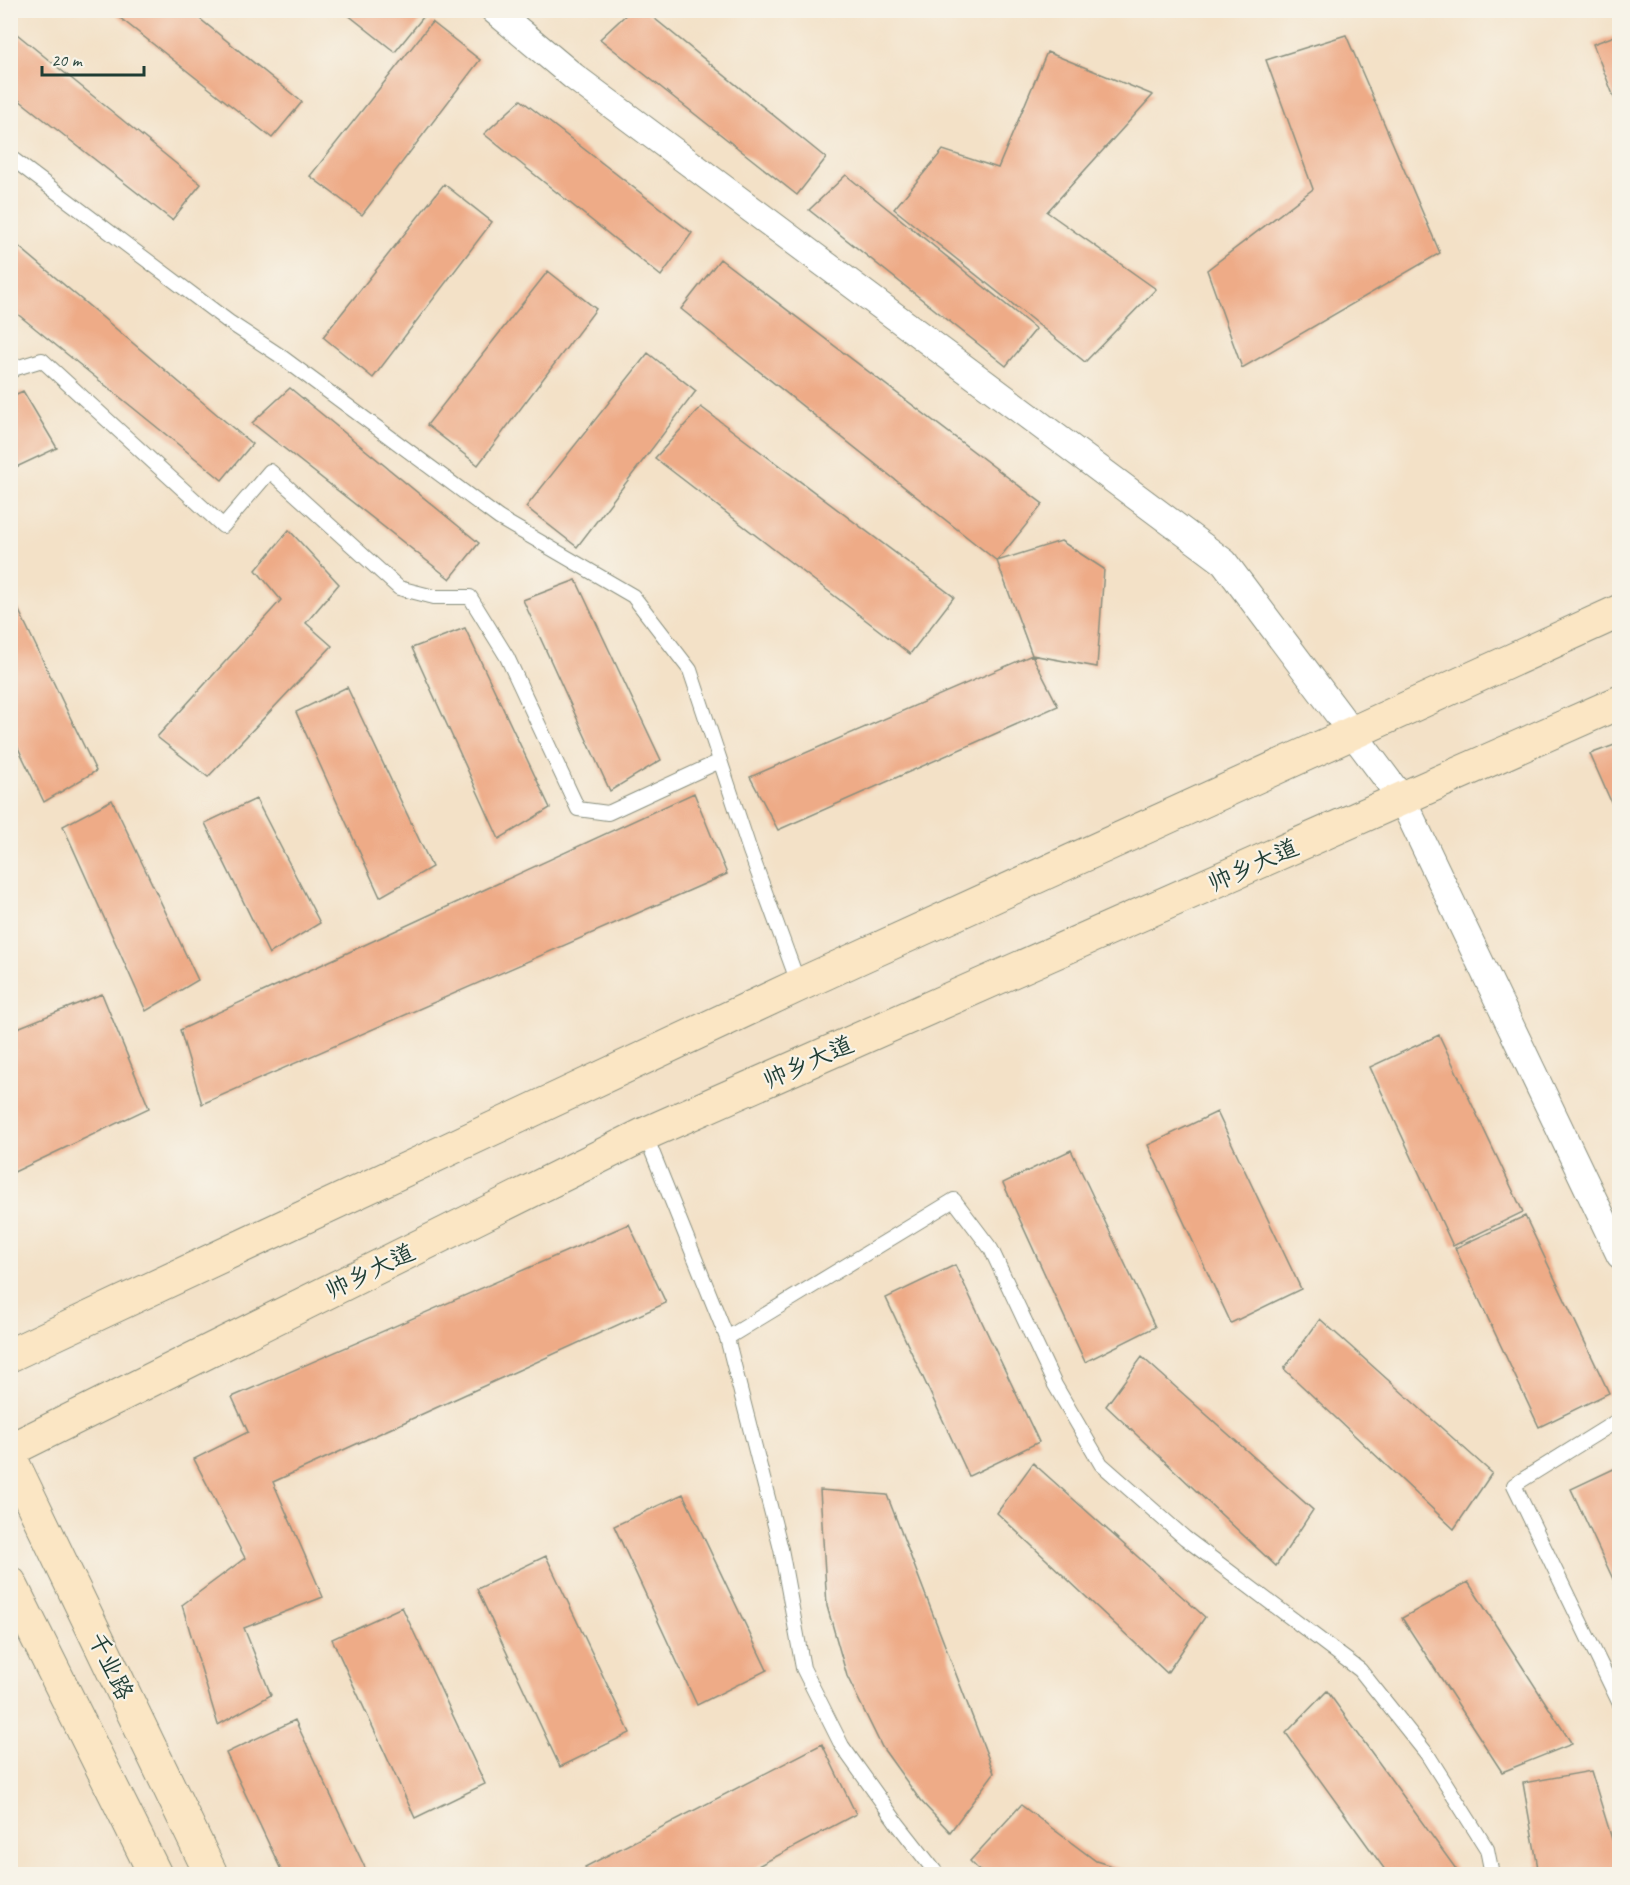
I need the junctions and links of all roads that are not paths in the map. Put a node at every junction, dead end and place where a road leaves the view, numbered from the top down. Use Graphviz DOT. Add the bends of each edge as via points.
graph roads {
  1 [pos="494,10"];
  2 [pos="10,156"];
  3 [pos="10,372"];
  4 [pos="1620,611"];
  5 [pos="1620,702"];
  6 [pos="1353,733"];
  7 [pos="720,761"];
  8 [pos="1402,799"];
  9 [pos="799,985"];
  10 [pos="645,1134"];
  11 [pos="1620,1255"];
  12 [pos="727,1338"];
  13 [pos="10,1355"];
  14 [pos="1620,1419"];
  15 [pos="10,1450"];
  16 [pos="10,1457"];
  17 [pos="10,1583"];
  18 [pos="1620,1704"];
  19 [pos="155,1875"];
  20 [pos="211,1875"];
  21 [pos="937,1875"];
  22 [pos="1492,1875"];
  1 -- 6 [label="street" via="583,83 1224,562"];
  2 -- 7 [label="lane" via="229,322 499,518 633,596 690,670"];
  3 -- 7 [label="lane" via="42,360 223,526 270,471 399,588 434,597 470,597 507,657 578,809 608,813"];
  4 -- 6 [label="main road"];
  5 -- 8 [label="main road, 帅乡大道"];
  6 -- 8 [label="street"];
  6 -- 9 [label="main road"];
  7 -- 9 [label="lane"];
  8 -- 10 [label="main road, 帅乡大道"];
  8 -- 11 [label="street"];
  9 -- 13 [label="main road"];
  10 -- 12 [label="lane"];
  10 -- 15 [label="main road, 帅乡大道"];
  12 -- 21 [label="lane" via="781,1549 803,1668 842,1746"];
  12 -- 22 [label="lane" via="954,1200 991,1249 1055,1385 1101,1464 1185,1538 1360,1670 1427,1754 1487,1849"];
  14 -- 18 [label="lane" via="1514,1485"];
  16 -- 20 [label="main road, 千业路"];
  17 -- 19 [label="main road"];
}
